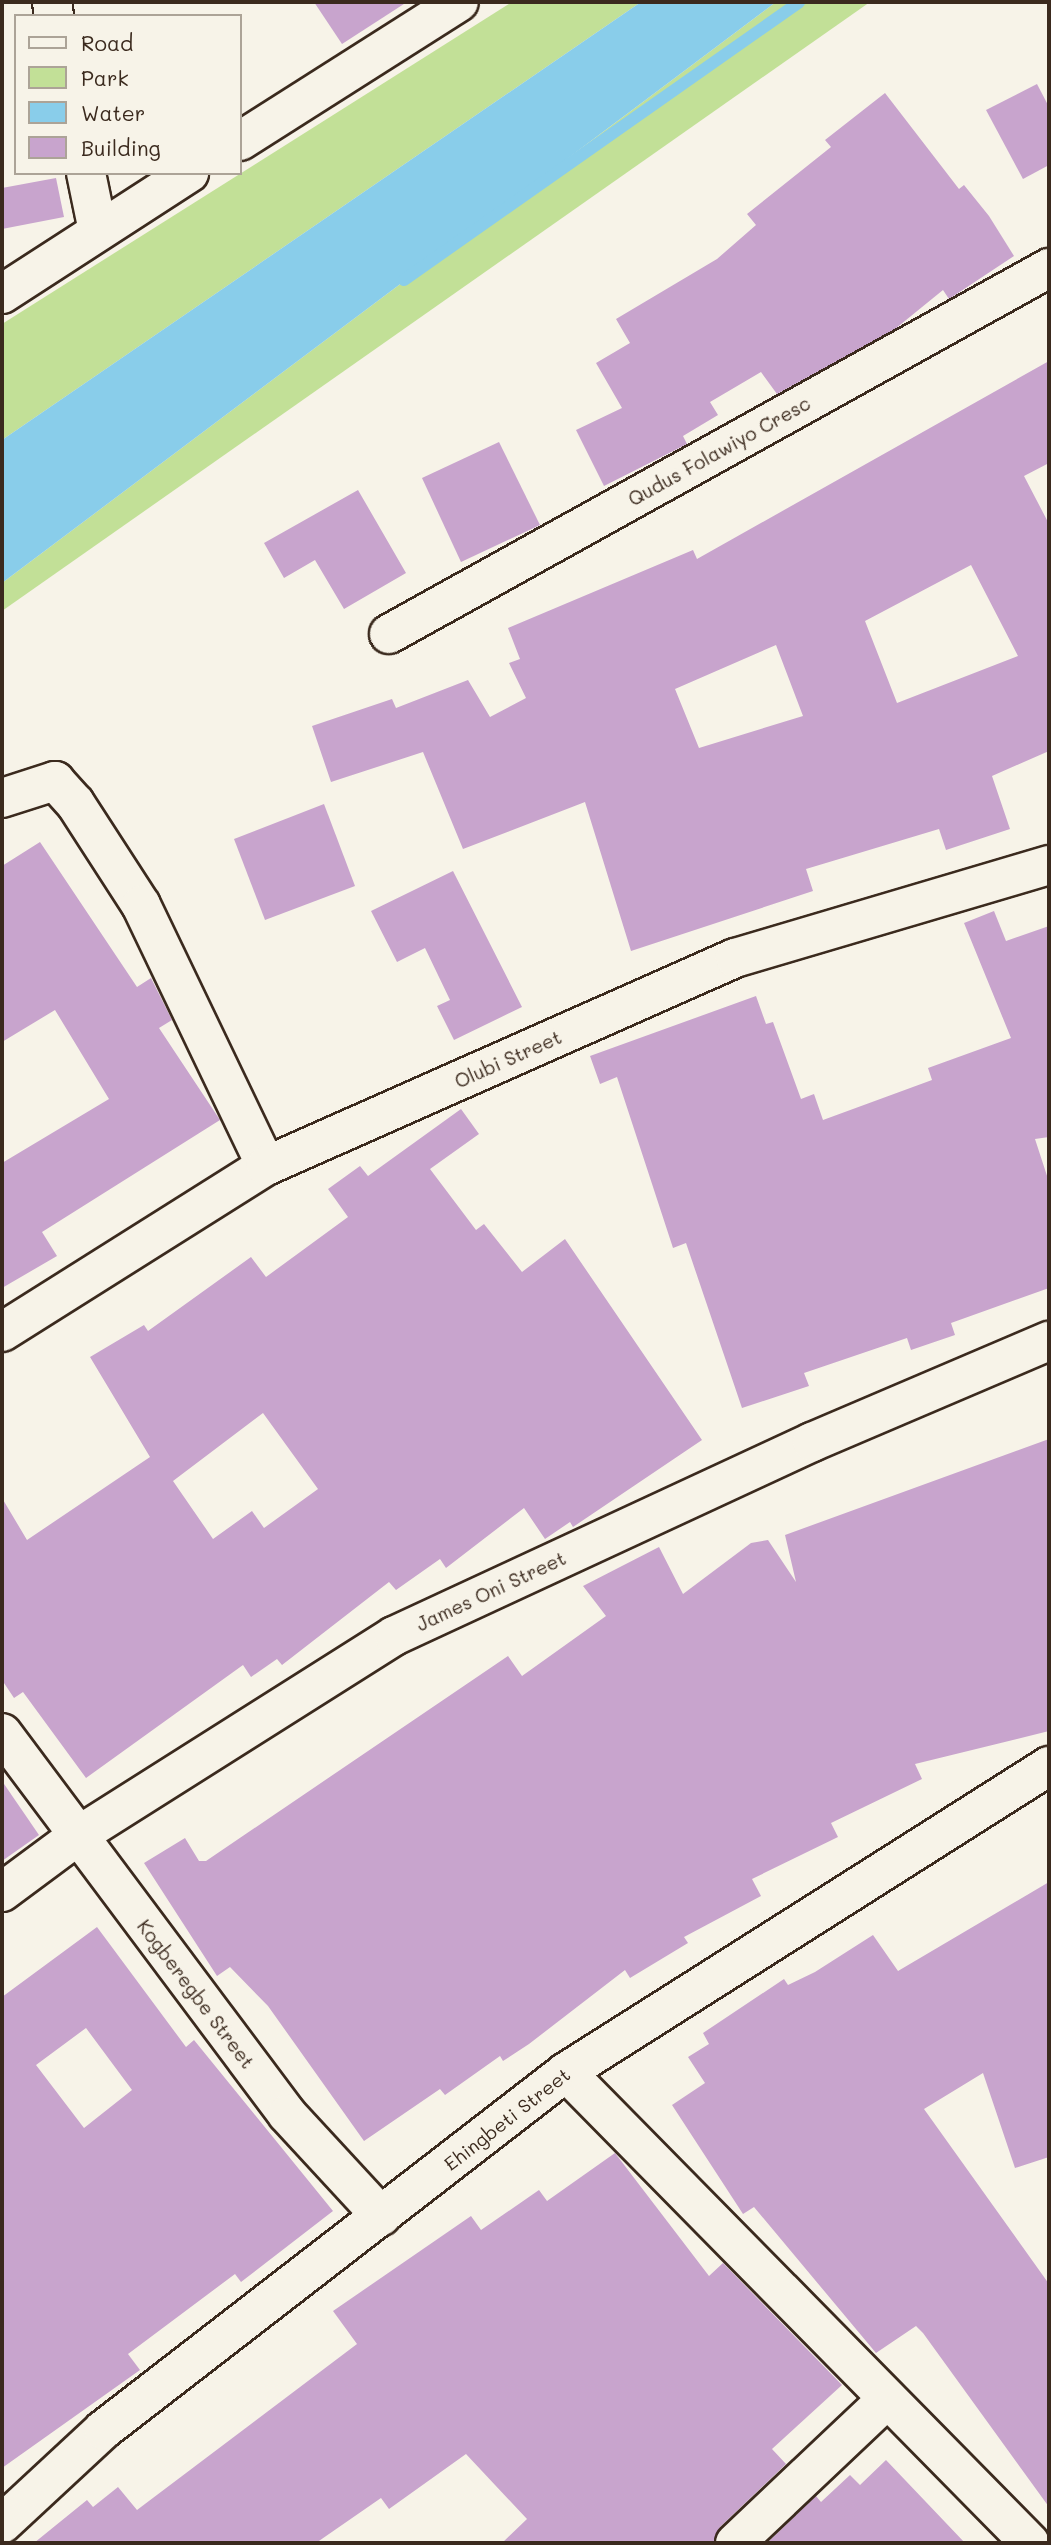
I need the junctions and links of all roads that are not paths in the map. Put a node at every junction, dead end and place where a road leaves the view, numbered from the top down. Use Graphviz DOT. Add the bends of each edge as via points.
graph roads {
  1 [pos="459,2"];
  2 [pos="242,140"];
  3 [pos="86,175"];
  4 [pos="186,175"];
  5 [pos="98,231"];
  6 [pos="1049,268"];
  7 [pos="2,295"];
  8 [pos="389,634"];
  9 [pos="2,798"];
  10 [pos="1049,865"];
  11 [pos="266,1166"];
  12 [pos="2,1332"];
  13 [pos="1049,1342"];
  14 [pos="2,1732"];
  15 [pos="1049,1766"];
  16 [pos="76,1837"];
  17 [pos="2,1892"];
  18 [pos="566,2072"];
  19 [pos="382,2216"];
  20 [pos="885,2401"];
  21 [pos="2,2524"];
  22 [pos="735,2543"];
  23 [pos="1030,2543"];
  1 -- 2 [label="street"];
  3 -- 5 [label="street"];
  4 -- 5 [label="street"];
  5 -- 7 [label="street"];
  6 -- 8 [label="street, Qudus Folawiyo Cresc"];
  9 -- 11 [label="street" via="55,781 75,803 141,905"];
  10 -- 11 [label="street, Olubi Street" via="735,958"];
  11 -- 12 [label="street, Olubi Street"];
  13 -- 16 [label="street, James Oni Street" via="812,1442 394,1636"];
  14 -- 16 [label="street"];
  15 -- 18 [label="street, Ehingbeti Street"];
  16 -- 17 [label="street"];
  16 -- 19 [label="street, Kogberegbe Street" via="287,2114"];
  18 -- 19 [label="street, Ehingbeti Street"];
  18 -- 20 [label="street"];
  19 -- 21 [label="street, Ehingbeti Street" via="103,2430"];
  20 -- 22 [label="street"];
  20 -- 23 [label="street"];
}
